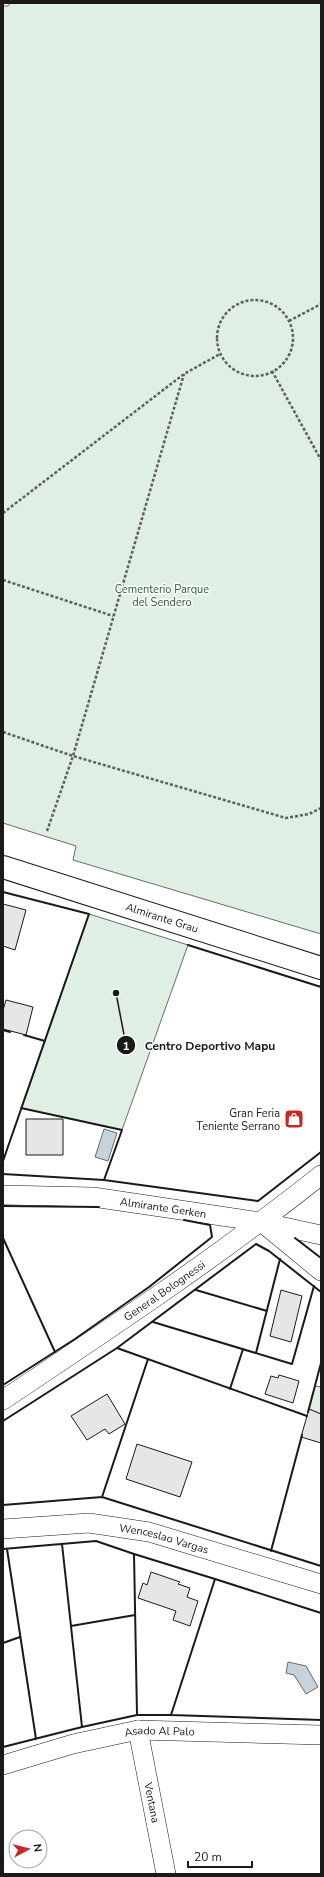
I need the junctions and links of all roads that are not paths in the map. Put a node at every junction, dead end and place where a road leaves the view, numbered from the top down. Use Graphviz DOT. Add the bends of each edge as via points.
graph roads {
  1 [pos="3,867"];
  2 [pos="321,968"];
  3 [pos="321,1175"];
  4 [pos="3,1195"];
  5 [pos="261,1222"];
  6 [pos="321,1235"];
  7 [pos="321,1271"];
  8 [pos="3,1400"];
  9 [pos="3,1529"];
  10 [pos="321,1584"];
  11 [pos="138,1730"];
  12 [pos="321,1735"];
  13 [pos="3,1765"];
  14 [pos="166,1874"];
  1 -- 2 [label="street, Almirante Grau"];
  3 -- 5 [label="street, General Bolognessi"];
  4 -- 5 [label="street, Almirante Gerken" via="93,1197"];
  5 -- 6 [label="street, Almirante Gerken"];
  5 -- 7 [label="street"];
  5 -- 8 [label="street, General Bolognessi" via="160,1295"];
  9 -- 10 [label="street, Wenceslao Vargas" via="89,1523 149,1532"];
  11 -- 12 [label="street, Asado Al Palo"];
  11 -- 13 [label="street, Asado Al Palo" via="73,1744"];
  11 -- 14 [label="street, Ventana"];
}
